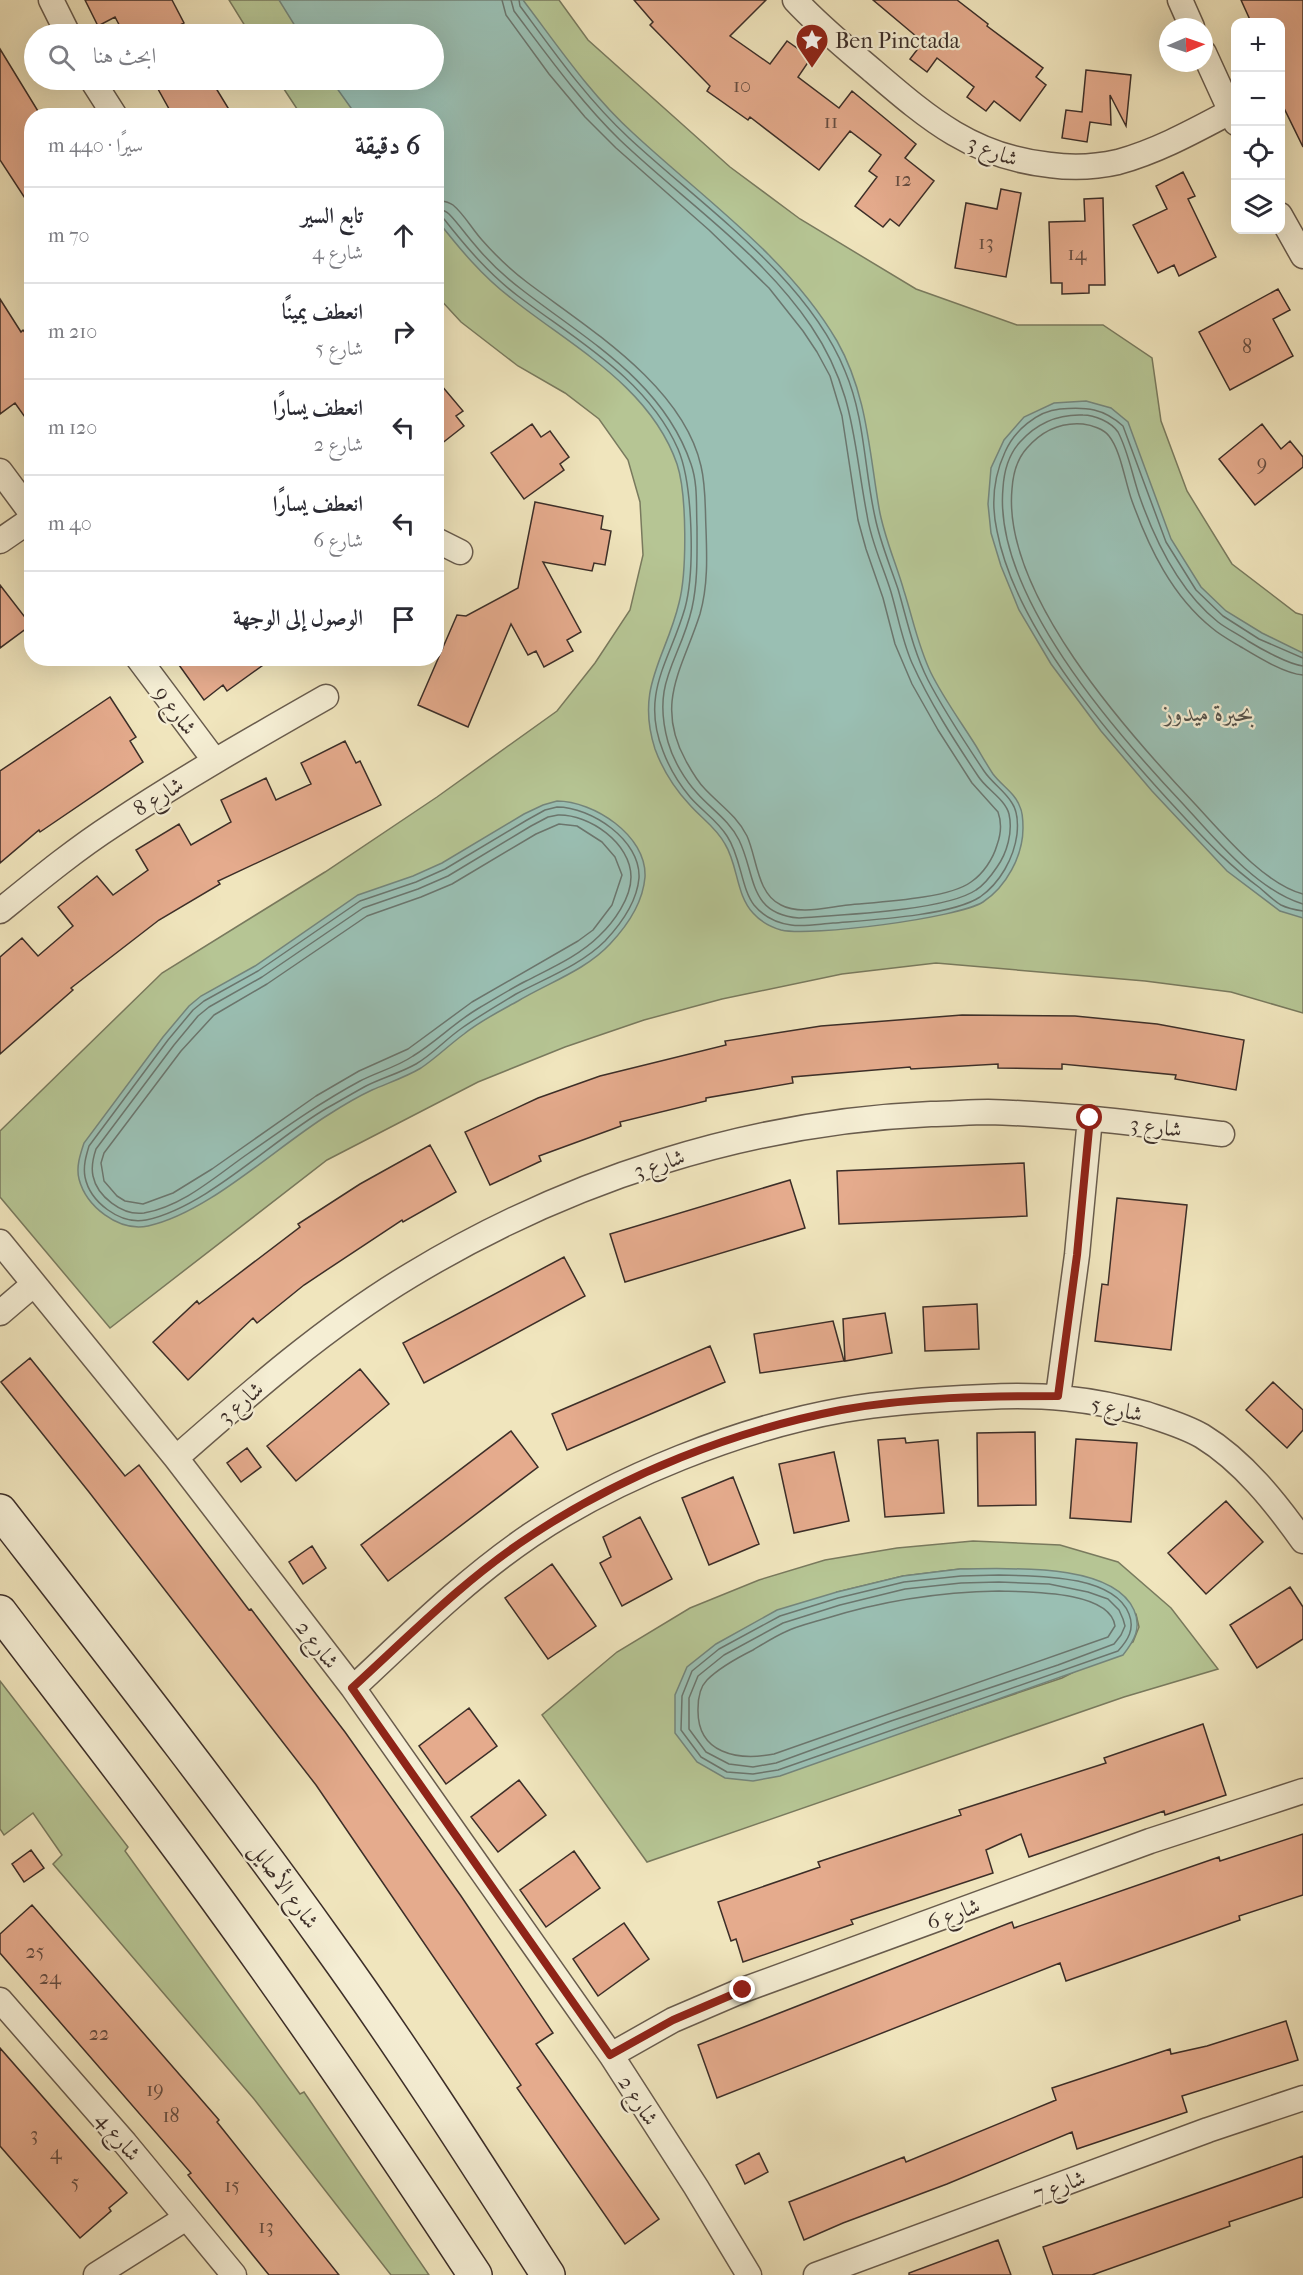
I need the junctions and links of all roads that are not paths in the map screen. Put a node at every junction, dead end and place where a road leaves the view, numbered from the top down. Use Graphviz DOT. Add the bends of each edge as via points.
graph roads {
  1 [pos="51,0"];
  2 [pos="795,0"];
  3 [pos="1180,0"];
  4 [pos="1188,18"];
  5 [pos="63,24"];
  6 [pos="1212,72"];
  7 [pos="99,90"];
  8 [pos="110,108"];
  9 [pos="1231,114"];
  10 [pos="1231,119"];
  11 [pos="1285,222"];
  12 [pos="1303,256"];
  13 [pos="0,471"];
  14 [pos="24,503"];
  15 [pos="24,524"];
  16 [pos="0,541"];
  17 [pos="444,544"];
  18 [pos="460,552"];
  19 [pos="144,666"];
  20 [pos="326,697"];
  21 [pos="214,761"];
  22 [pos="0,911"];
  23 [pos="1090,1118"];
  24 [pos="1222,1134"];
  25 [pos="0,1243"];
  26 [pos="29,1278"];
  27 [pos="0,1292"];
  28 [pos="0,1313"];
  29 [pos="1058,1396"];
  30 [pos="176,1458"];
  31 [pos="0,1510"];
  32 [pos="1303,1541"];
  33 [pos="0,1612"];
  34 [pos="352,1688"];
  35 [pos="1303,1791"];
  36 [pos="0,2000"];
  37 [pos="610,2055"];
  38 [pos="1303,2098"];
  39 [pos="186,2218"];
  40 [pos="96,2275"];
  41 [pos="234,2275"];
  42 [pos="475,2275"];
  43 [pos="548,2275"];
  44 [pos="749,2275"];
  45 [pos="816,2275"];
  1 -- 5 [label="street"];
  2 -- 10 [label="street, شارع 3" via="855,56 938,124 978,148 1023,162 1070,167 1116,162"];
  3 -- 4 [label="street"];
  6 -- 9 [label="street"];
  7 -- 8 [label="street"];
  11 -- 12 [label="street"];
  13 -- 14 [label="street"];
  15 -- 16 [label="street"];
  17 -- 18 [label="street"];
  19 -- 21 [label="street, شارع 9"];
  20 -- 21 [label="street, شارع 8"];
  21 -- 22 [label="street, شارع 8" via="111,826"];
  23 -- 24 [label="street, شارع 3"];
  23 -- 29 [label="street"];
  23 -- 30 [label="street, شارع 3" via="986,1112 881,1116 778,1131 687,1153 588,1188 492,1230 411,1275 333,1327"];
  25 -- 26 [label="street, شارع 2"];
  26 -- 27 [label="street"];
  26 -- 28 [label="street"];
  26 -- 30 [label="street, شارع 2"];
  29 -- 32 [label="street, شارع 5" via="1112,1405 1201,1435 1232,1458 1281,1510"];
  29 -- 34 [label="street, شارع 5" via="949,1399 841,1410 759,1431 680,1458 603,1493 531,1535 464,1586"];
  30 -- 34 [label="street, شارع 2"];
  31 -- 43 [label="main road, شارع الأصايل" via="217,1791 329,1945 432,2094"];
  33 -- 42 [label="main road" via="248,1943"];
  34 -- 37 [label="street, شارع 2"];
  35 -- 37 [label="street, شارع 6" via="1150,1841 734,1993 673,2020"];
  36 -- 39 [label="street, شارع 4"];
  37 -- 44 [label="street, شارع 2"];
  38 -- 45 [label="street, شارع 7"];
  39 -- 40 [label="street"];
  39 -- 41 [label="street, شارع 4"];
}
